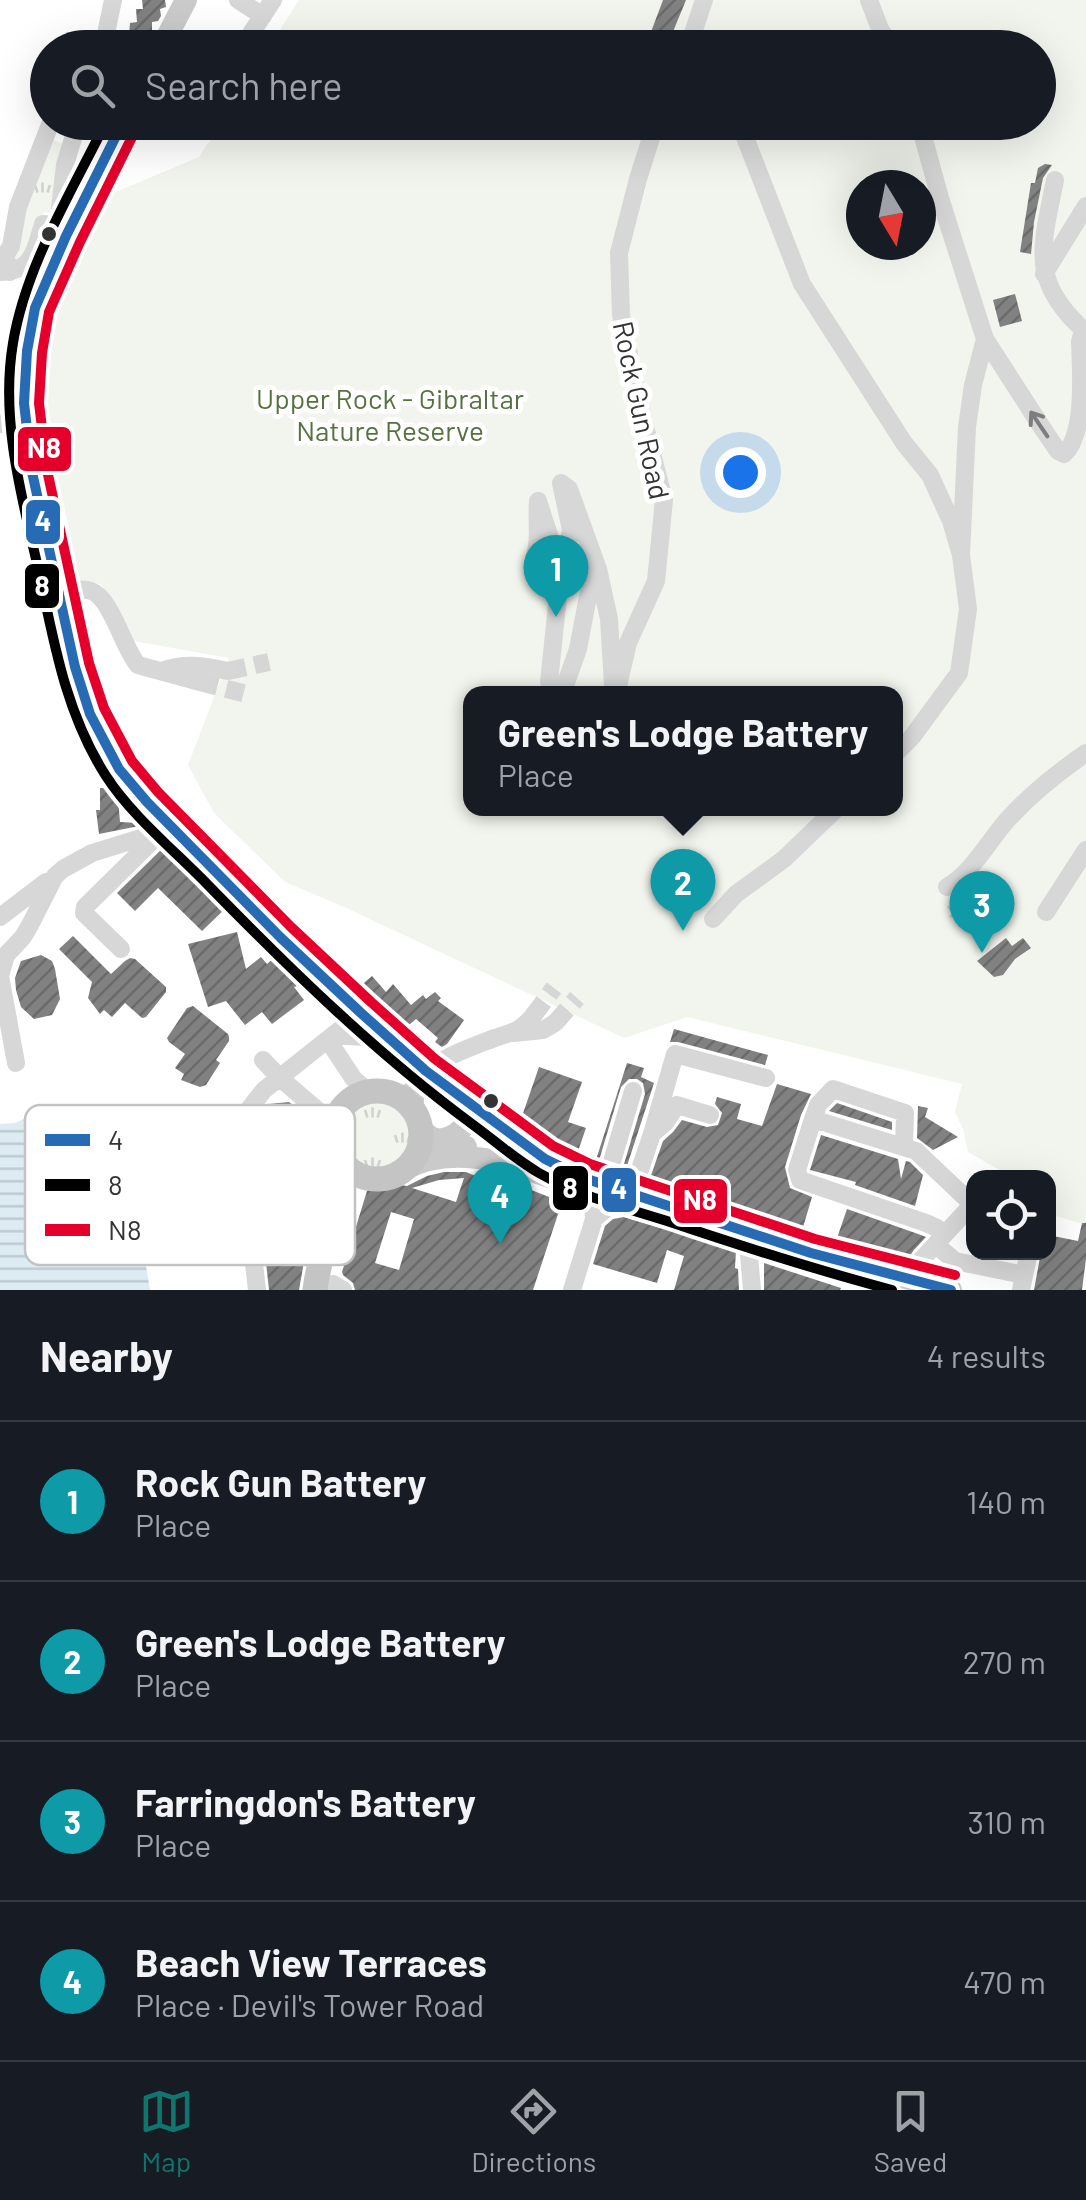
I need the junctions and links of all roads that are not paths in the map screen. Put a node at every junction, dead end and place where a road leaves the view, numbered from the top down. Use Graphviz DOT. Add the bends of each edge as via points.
graph roads {
  1 [pos="113,0"];
  2 [pos="186,0"];
  3 [pos="238,0"];
  4 [pos="704,0"];
  5 [pos="869,0"];
  6 [pos="268,8"];
  7 [pos="107,30"];
  8 [pos="170,30"];
  9 [pos="254,30"];
  10 [pos="694,30"];
  11 [pos="881,30"];
  12 [pos="44,140"];
  13 [pos="73,140"];
  14 [pos="114,140"];
  15 [pos="650,140"];
  16 [pos="746,140"];
  17 [pos="924,140"];
  18 [pos="1055,180"];
  19 [pos="1086,206"];
  20 [pos="62,230"];
  21 [pos="5,272"];
  22 [pos="1044,274"];
  23 [pos="1085,332"];
  24 [pos="985,339"];
  25 [pos="0,424"];
  26 [pos="26,426"];
  27 [pos="961,555"];
  28 [pos="534,558"];
  29 [pos="594,560"];
  30 [pos="562,574"];
  31 [pos="59,594"];
  32 [pos="161,671"];
  33 [pos="228,671"];
  34 [pos="200,682"];
  35 [pos="556,686"];
  36 [pos="557,686"];
  37 [pos="618,686"];
  38 [pos="618,686"];
  39 [pos="903,746"];
  40 [pos="1086,753"];
  41 [pos="828,816"];
  42 [pos="167,823"];
  43 [pos="1086,850"];
  44 [pos="55,876"];
  45 [pos="949,894"];
  46 [pos="1046,912"];
  47 [pos="0,916"];
  48 [pos="712,919"];
  49 [pos="121,949"];
  50 [pos="533,1016"];
  51 [pos="556,1023"];
  52 [pos="341,1029"];
  53 [pos="514,1033"];
  54 [pos="397,1045"];
  55 [pos="263,1060"];
  56 [pos="16,1063"];
  57 [pos="280,1078"];
  58 [pos="766,1078"];
  59 [pos="633,1091"];
  60 [pos="462,1101"];
  61 [pos="410,1104"];
  62 [pos="250,1105"];
  63 [pos="311,1105"];
  64 [pos="345,1105"];
  65 [pos="710,1115"];
  66 [pos="813,1118"];
  67 [pos="652,1134"];
  68 [pos="904,1146"];
  69 [pos="512,1153"];
  70 [pos="404,1170"];
  71 [pos="355,1172"];
  72 [pos="375,1178"];
  73 [pos="594,1187"];
  74 [pos="355,1197"];
  75 [pos="629,1198"];
  76 [pos="594,1219"];
  77 [pos="939,1240"];
  78 [pos="748,1244"];
  79 [pos="253,1265"];
  80 [pos="1023,1282"];
  81 [pos="897,1288"];
  82 [pos="256,1290"];
  83 [pos="572,1290"];
  84 [pos="752,1290"];
  85 [pos="950,1290"];
  1 -- 7 [label="street"];
  2 -- 8 [label="main road"];
  3 -- 6 [label="street"];
  4 -- 10 [label="street"];
  5 -- 11 [label="street"];
  6 -- 9 [label="street"];
  12 -- 21 [label="street" via="18,207"];
  13 -- 20 [label="street"];
  14 -- 20 [label="main road"];
  15 -- 38 [label="street, Rock Gun Road" via="619,253 621,315 664,500 656,581 628,643"];
  16 -- 27 [label="street" via="802,284 930,475"];
  17 -- 24 [label="street"];
  18 -- 22 [label="street"];
  19 -- 22 [label="street"];
  20 -- 21 [label="street" via="43,224 28,264"];
  20 -- 26 [label="main road" via="30,328"];
  22 -- 23 [label="street"];
  23 -- 24 [label="street, one-way" via="1079,424 1064,454"];
  24 -- 27 [label="street" via="967,427"];
  25 -- 26 [label="street"];
  26 -- 31 [label="main road"];
  27 -- 39 [label="street" via="968,608 959,673"];
  28 -- 30 [label="street" via="538,502"];
  29 -- 30 [label="street, Rock Gun Road" via="569,488 561,483 570,530"];
  29 -- 36 [label="street" via="578,649"];
  29 -- 37 [label="street, Rock Gun Road"];
  30 -- 35 [label="street"];
  31 -- 32 [label="street" via="98,594 134,662"];
  31 -- 42 [label="main road" via="99,733 119,768"];
  32 -- 33 [label="street" via="184,665"];
  32 -- 34 [label="street"];
  40 -- 45 [label="street" via="1036,790"];
  41 -- 48 [label="street"];
  42 -- 44 [label="street"];
  42 -- 49 [label="street" via="86,906 84,913"];
  42 -- 52 [label="main road" via="338,992"];
  43 -- 46 [label="street"];
  44 -- 47 [label="street"];
  44 -- 56 [label="street" via="0,976"];
  50 -- 53 [label="street"];
  51 -- 53 [label="street"];
  52 -- 54 [label="main road"];
  52 -- 54 [label="street"];
  52 -- 57 [label="street"];
  52 -- 61 [label="street" via="354,1078"];
  53 -- 61 [label="street" via="440,1060"];
  54 -- 61 [label="main road"];
  55 -- 57 [label="street"];
  57 -- 62 [label="street"];
  57 -- 63 [label="street"];
  58 -- 67 [label="street" via="675,1054"];
  59 -- 73 [label="street"];
  60 -- 61 [label="main road"];
  60 -- 61 [label="main road" via="467,1119 448,1138"];
  60 -- 69 [label="main road"];
  61 -- 64 [label="highway" via="356,1097"];
  61 -- 69 [label="main road" via="496,1154"];
  61 -- 70 [label="highway" via="418,1150"];
  65 -- 67 [label="street" via="677,1105"];
  66 -- 68 [label="street"];
  66 -- 68 [label="street" via="833,1089 905,1113"];
  66 -- 77 [label="street" via="799,1179 926,1222 937,1228"];
  67 -- 75 [label="street"];
  68 -- 77 [label="street" via="969,1201"];
  69 -- 70 [label="main road" via="442,1156"];
  69 -- 73 [label="main road"];
  70 -- 72 [label="highway"];
  71 -- 72 [label="highway"];
  72 -- 74 [label="highway"];
  73 -- 75 [label="main road"];
  73 -- 76 [label="street"];
  75 -- 76 [label="street"];
  75 -- 78 [label="main road"];
  75 -- 81 [label="main road" via="810,1253"];
  76 -- 83 [label="street"];
  77 -- 80 [label="street" via="956,1260"];
  77 -- 81 [label="street"];
  78 -- 81 [label="main road"];
  78 -- 84 [label="street"];
  79 -- 82 [label="street"];
  81 -- 85 [label="main road"];
}
